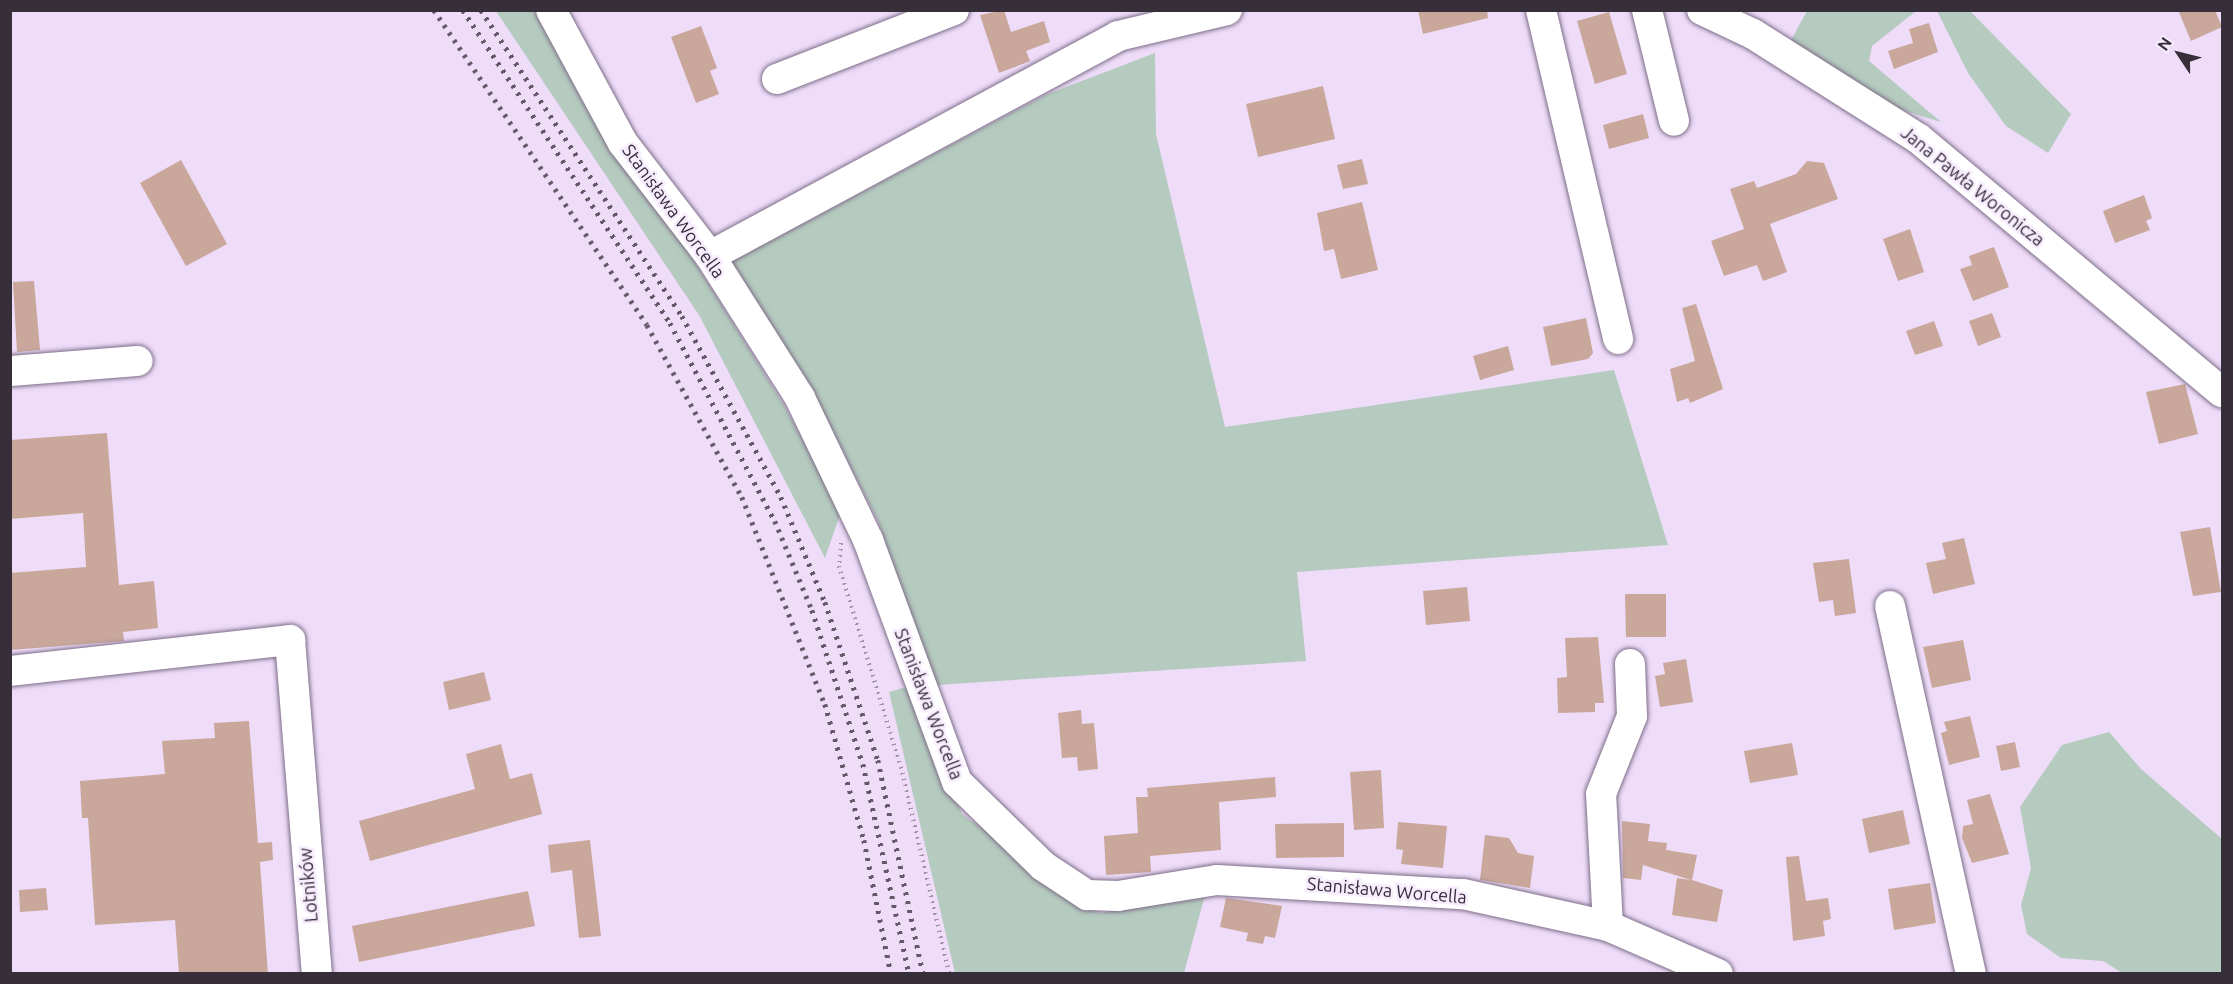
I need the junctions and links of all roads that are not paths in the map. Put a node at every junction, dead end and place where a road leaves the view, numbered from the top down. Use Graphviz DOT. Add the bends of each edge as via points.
graph roads {
  1 [pos="551,10"];
  2 [pos="954,10"];
  3 [pos="1227,10"];
  4 [pos="1541,10"];
  5 [pos="1647,10"];
  6 [pos="1702,10"];
  7 [pos="777,79"];
  8 [pos="1674,121"];
  9 [pos="710,256"];
  10 [pos="1618,339"];
  11 [pos="138,361"];
  12 [pos="10,371"];
  13 [pos="2223,392"];
  14 [pos="1890,606"];
  15 [pos="1630,664"];
  16 [pos="10,671"];
  17 [pos="1608,926"];
  18 [pos="316,974"];
  19 [pos="1718,974"];
  20 [pos="1971,974"];
  1 -- 9 [label="street, Stanisława Worcella" via="623,143"];
  2 -- 7 [label="street"];
  3 -- 9 [label="street" via="1118,36"];
  4 -- 10 [label="street"];
  5 -- 8 [label="street"];
  6 -- 13 [label="street, Jana Pawła Woronicza" via="1753,34 1920,139"];
  9 -- 17 [label="street, Stanisława Worcella" via="800,398 850,502 957,782 1043,867 1087,895 1119,896 1217,880 1326,884 1463,894"];
  11 -- 12 [label="street"];
  14 -- 20 [label="street"];
  15 -- 17 [label="street" via="1632,716 1601,794"];
  16 -- 18 [label="street, Lotników" via="290,640"];
  17 -- 19 [label="street, Stanisława Worcella"];
}
